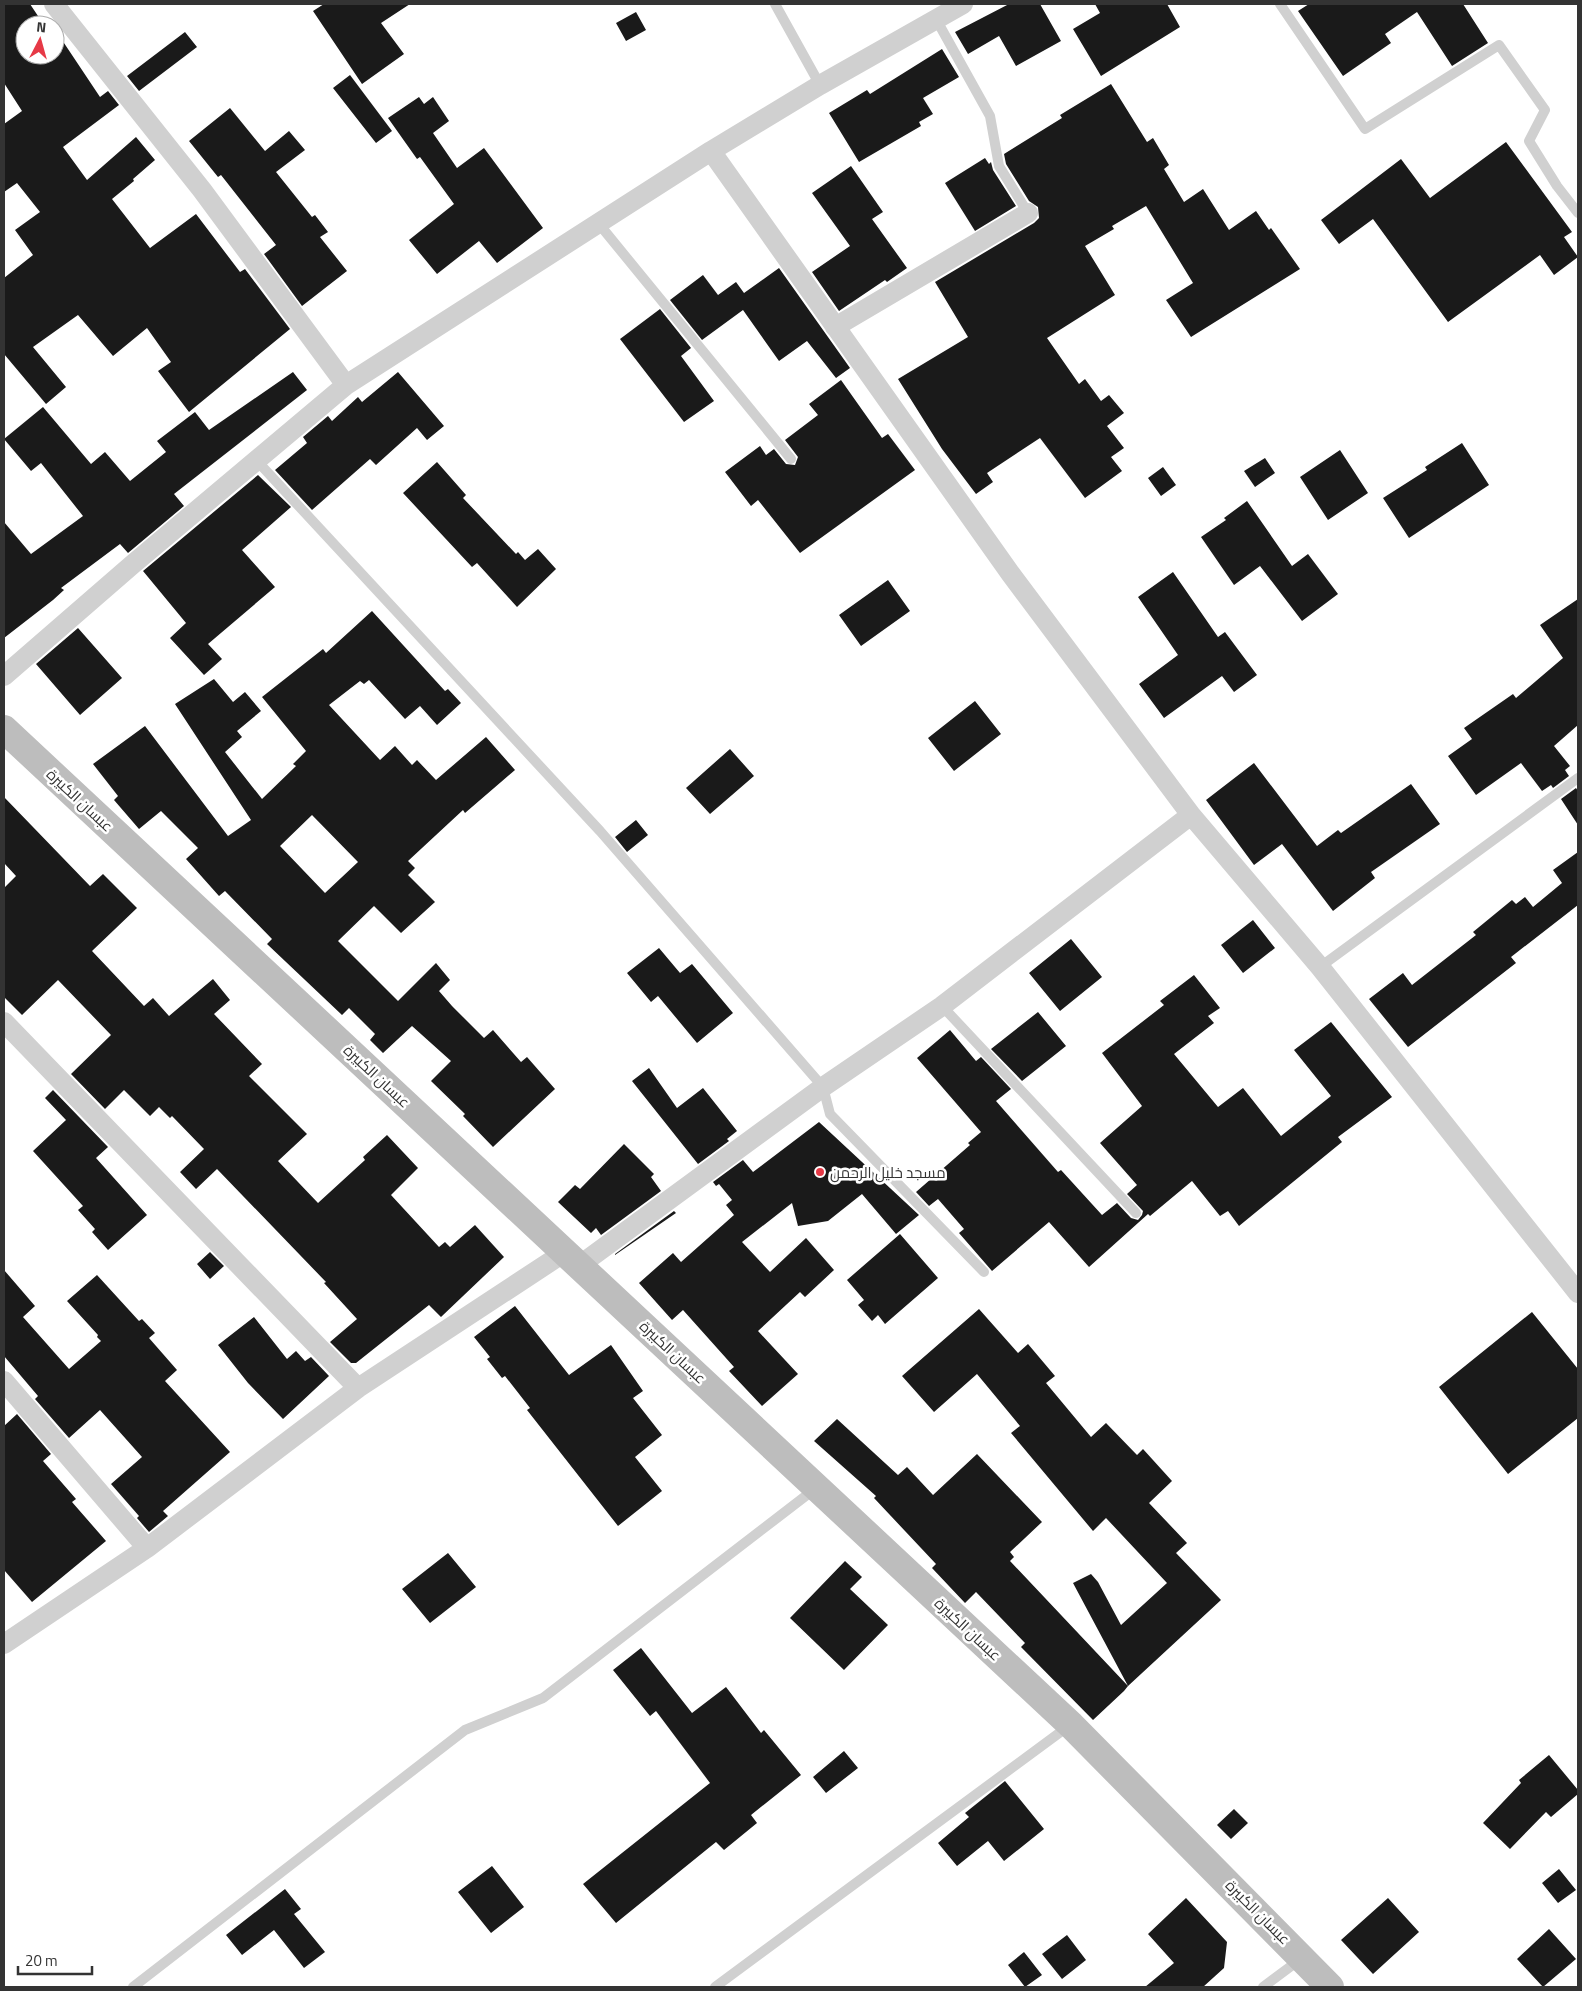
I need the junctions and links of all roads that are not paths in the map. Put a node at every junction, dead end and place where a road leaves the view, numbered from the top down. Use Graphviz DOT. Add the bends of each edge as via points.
graph roads {
  1 [pos="54,4"];
  2 [pos="775,4"];
  3 [pos="963,4"];
  4 [pos="1280,4"];
  5 [pos="936,19"];
  6 [pos="820,85"];
  7 [pos="711,151"];
  8 [pos="1028,213"];
  9 [pos="1578,213"];
  10 [pos="600,224"];
  11 [pos="834,327"];
  12 [pos="346,384"];
  13 [pos="791,459"];
  14 [pos="258,461"];
  15 [pos="4,676"];
  16 [pos="4,729"];
  17 [pos="1578,778"];
  18 [pos="1191,815"];
  19 [pos="1320,967"];
  20 [pos="942,1006"];
  21 [pos="4,1022"];
  22 [pos="823,1087"];
  23 [pos="1136,1213"];
  24 [pos="572,1258"];
  25 [pos="984,1272"];
  26 [pos="1578,1293"];
  27 [pos="4,1381"];
  28 [pos="358,1388"];
  29 [pos="816,1487"];
  30 [pos="148,1548"];
  31 [pos="7,1634"];
  32 [pos="1071,1725"];
  33 [pos="1303,1958"];
  34 [pos="133,1987"];
  35 [pos="715,1987"];
  36 [pos="1263,1987"];
  37 [pos="1330,1987"];
  1 -- 12 [label="street" via="202,190"];
  2 -- 6 [label="lane"];
  3 -- 5 [label="street"];
  4 -- 9 [label="lane" via="1365,129 1499,45 1545,110 1529,141"];
  5 -- 6 [label="street"];
  5 -- 8 [label="lane" via="990,116 999,166"];
  6 -- 7 [label="street"];
  7 -- 10 [label="street"];
  7 -- 11 [label="street"];
  8 -- 11 [label="street"];
  10 -- 12 [label="street"];
  10 -- 13 [label="lane"];
  11 -- 18 [label="street" via="1010,573"];
  12 -- 14 [label="street"];
  14 -- 15 [label="street"];
  14 -- 22 [label="lane" via="600,831"];
  16 -- 24 [label="main road, عبسان الكبيرة"];
  17 -- 19 [label="lane"];
  18 -- 19 [label="street"];
  18 -- 20 [label="street"];
  19 -- 26 [label="street"];
  20 -- 22 [label="street"];
  20 -- 23 [label="lane"];
  21 -- 28 [label="street"];
  22 -- 24 [label="street"];
  22 -- 25 [label="lane" via="830,1114"];
  24 -- 28 [label="street"];
  24 -- 29 [label="main road, عبسان الكبيرة"];
  27 -- 30 [label="street"];
  28 -- 30 [label="street"];
  29 -- 32 [label="main road, عبسان الكبيرة"];
  29 -- 34 [label="lane" via="543,1698 465,1730"];
  30 -- 31 [label="street"];
  32 -- 33 [label="main road, عبسان الكبيرة"];
  32 -- 35 [label="lane"];
  33 -- 36 [label="lane"];
  33 -- 37 [label="main road, عبسان الكبيرة"];
}
